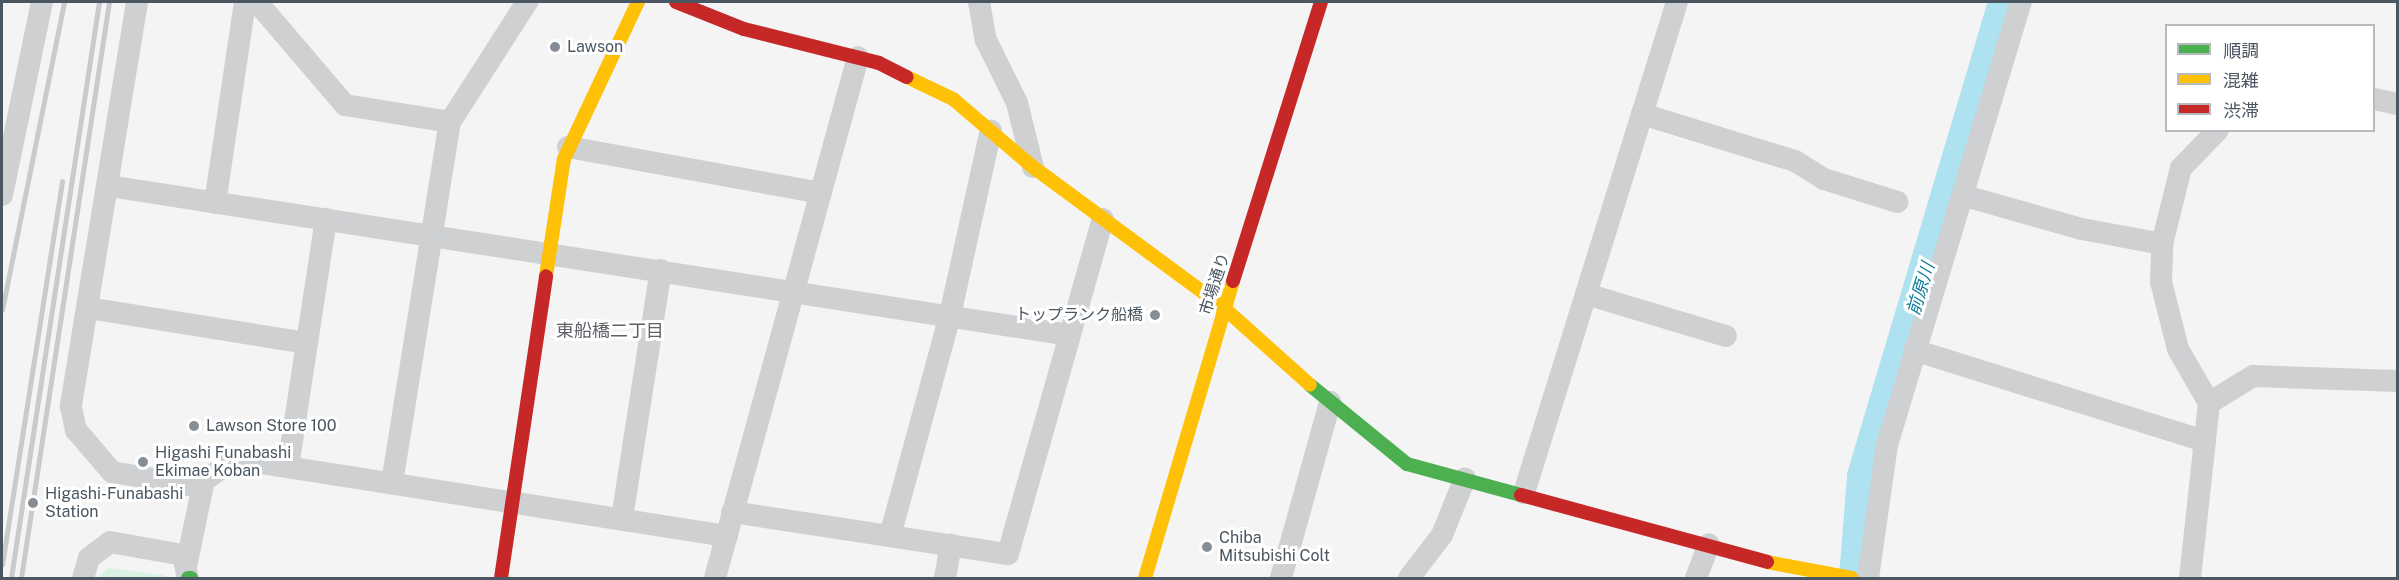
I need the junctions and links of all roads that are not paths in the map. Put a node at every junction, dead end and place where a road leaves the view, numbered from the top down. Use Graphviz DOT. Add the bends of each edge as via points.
graph roads {
  1 [pos="42,2"];
  2 [pos="137,2"];
  3 [pos="245,2"];
  4 [pos="257,2"];
  5 [pos="527,2"];
  6 [pos="638,2"];
  7 [pos="675,2"];
  8 [pos="1321,2"];
  9 [pos="1677,2"];
  10 [pos="2021,2"];
  11 [pos="974,5"];
  12 [pos="858,57"];
  13 [pos="2375,99"];
  14 [pos="2397,104"];
  15 [pos="1642,114"];
  16 [pos="450,122"];
  17 [pos="991,130"];
  18 [pos="2216,132"];
  19 [pos="568,147"];
  20 [pos="1033,167"];
  21 [pos="109,186"];
  22 [pos="821,193"];
  23 [pos="2,194"];
  24 [pos="1965,196"];
  25 [pos="1898,202"];
  26 [pos="215,203"];
  27 [pos="326,219"];
  28 [pos="1103,219"];
  29 [pos="432,235"];
  30 [pos="2162,244"];
  31 [pos="552,252"];
  32 [pos="661,270"];
  33 [pos="794,291"];
  34 [pos="1586,294"];
  35 [pos="88,308"];
  36 [pos="1224,308"];
  37 [pos="950,315"];
  38 [pos="1069,335"];
  39 [pos="1726,336"];
  40 [pos="307,343"];
  41 [pos="1914,350"];
  42 [pos="2397,381"];
  43 [pos="1330,402"];
  44 [pos="2209,403"];
  45 [pos="2205,441"];
  46 [pos="288,467"];
  47 [pos="1465,478"];
  48 [pos="392,483"];
  49 [pos="203,485"];
  50 [pos="1524,493"];
  51 [pos="512,502"];
  52 [pos="732,512"];
  53 [pos="622,518"];
  54 [pos="727,536"];
  55 [pos="890,536"];
  56 [pos="951,544"];
  57 [pos="1709,544"];
  58 [pos="189,574"];
  59 [pos="1841,578"];
  60 [pos="83,579"];
  61 [pos="501,579"];
  62 [pos="715,579"];
  63 [pos="945,579"];
  64 [pos="1145,579"];
  65 [pos="1281,579"];
  66 [pos="1409,579"];
  67 [pos="1696,579"];
  68 [pos="1868,579"];
  69 [pos="2190,579"];
  1 -- 23 [label="street"];
  2 -- 21 [label="street"];
  3 -- 26 [label="street"];
  4 -- 16 [label="street" via="345,105"];
  5 -- 16 [label="street"];
  6 -- 19 [label="street"];
  7 -- 12 [label="street" via="744,29"];
  8 -- 36 [label="street, 市場通り"];
  9 -- 15 [label="street"];
  10 -- 24 [label="street"];
  11 -- 20 [label="street" via="986,40 1017,103"];
  12 -- 17 [label="street" via="928,84"];
  12 -- 22 [label="street"];
  13 -- 14 [label="street"];
  15 -- 25 [label="street" via="1795,161 1824,179"];
  15 -- 34 [label="street"];
  16 -- 29 [label="street"];
  17 -- 20 [label="street"];
  17 -- 37 [label="street"];
  18 -- 30 [label="street" via="2181,168"];
  19 -- 22 [label="street"];
  19 -- 31 [label="street"];
  20 -- 28 [label="street"];
  21 -- 26 [label="street"];
  21 -- 35 [label="street"];
  22 -- 33 [label="street"];
  24 -- 30 [label="street" via="2082,229"];
  24 -- 41 [label="street"];
  26 -- 27 [label="street"];
  27 -- 29 [label="street"];
  27 -- 40 [label="street"];
  28 -- 36 [label="street"];
  28 -- 38 [label="street"];
  29 -- 31 [label="street"];
  29 -- 48 [label="street"];
  30 -- 44 [label="street" via="2161,282 2178,349"];
  31 -- 32 [label="street"];
  31 -- 51 [label="street"];
  32 -- 33 [label="street"];
  32 -- 53 [label="street"];
  33 -- 37 [label="street"];
  33 -- 52 [label="street"];
  34 -- 39 [label="street"];
  34 -- 50 [label="street"];
  35 -- 40 [label="street"];
  35 -- 49 [label="street" via="71,407 76,430 98,459 124,478"];
  36 -- 43 [label="street"];
  36 -- 64 [label="street, 市場通り"];
  37 -- 38 [label="street"];
  37 -- 55 [label="street"];
  38 -- 56 [label="street" via="1008,554"];
  40 -- 46 [label="street"];
  41 -- 45 [label="street"];
  41 -- 68 [label="street" via="1887,445"];
  42 -- 44 [label="street" via="2253,376"];
  43 -- 47 [label="street" via="1407,464"];
  43 -- 65 [label="street"];
  44 -- 45 [label="street"];
  45 -- 69 [label="street"];
  46 -- 48 [label="street"];
  46 -- 49 [label="street" via="235,459"];
  47 -- 50 [label="street"];
  47 -- 66 [label="street" via="1442,535"];
  48 -- 51 [label="street"];
  49 -- 58 [label="street"];
  50 -- 57 [label="street"];
  51 -- 53 [label="street"];
  51 -- 61 [label="street"];
  52 -- 54 [label="street"];
  52 -- 55 [label="street"];
  53 -- 54 [label="street"];
  54 -- 62 [label="street"];
  55 -- 56 [label="street"];
  56 -- 63 [label="street"];
  57 -- 59 [label="street"];
  57 -- 67 [label="street"];
  58 -- 60 [label="street" via="174,553 110,543 89,558"];
}
